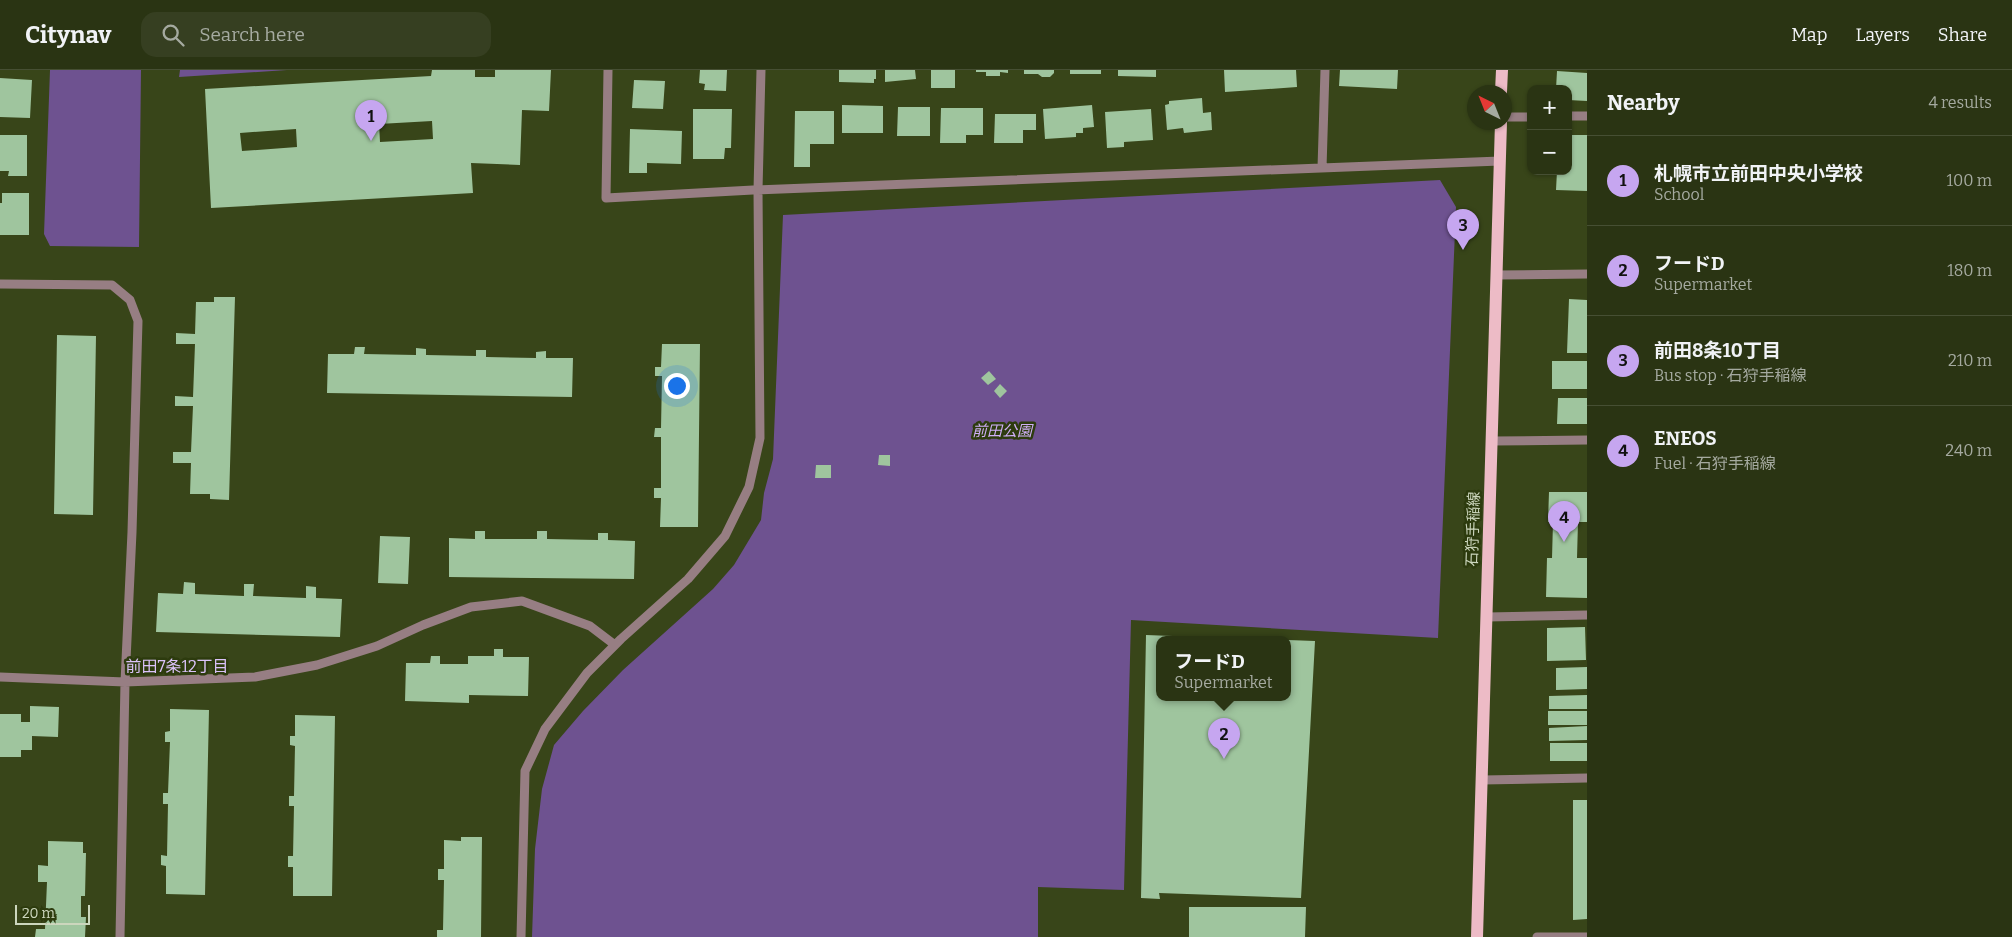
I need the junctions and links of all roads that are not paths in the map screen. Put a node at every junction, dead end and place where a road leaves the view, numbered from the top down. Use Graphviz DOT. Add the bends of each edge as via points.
graph roads {
  1 [pos="608,70"];
  2 [pos="761,70"];
  3 [pos="1325,70"];
  4 [pos="1502,70"];
  5 [pos="1501,85"];
  6 [pos="1572,116"];
  7 [pos="1587,116"];
  8 [pos="1512,117"];
  9 [pos="1527,117"];
  10 [pos="1501,130"];
  11 [pos="1500,161"];
  12 [pos="1322,168"];
  13 [pos="758,190"];
  14 [pos="1587,274"];
  15 [pos="1496,275"];
  16 [pos="0,284"];
  17 [pos="1587,440"];
  18 [pos="1492,441"];
  19 [pos="1587,615"];
  20 [pos="1487,617"];
  21 [pos="615,645"];
  22 [pos="0,677"];
  23 [pos="125,682"];
  24 [pos="1587,778"];
  25 [pos="1482,780"];
  26 [pos="120,937"];
  27 [pos="521,937"];
  28 [pos="1477,937"];
  29 [pos="1537,937"];
  30 [pos="1587,937"];
  1 -- 13 [label="street" via="606,198"];
  2 -- 13 [label="street"];
  3 -- 12 [label="street"];
  4 -- 5 [label="main road"];
  6 -- 7 [label="street"];
  8 -- 9 [label="street"];
  10 -- 11 [label="main road, 石狩手稲線"];
  11 -- 12 [label="street"];
  11 -- 15 [label="main road, 石狩手稲線"];
  12 -- 13 [label="street"];
  13 -- 21 [label="street" via="760,438 749,487 724,536 688,580"];
  14 -- 15 [label="street"];
  15 -- 18 [label="main road, 石狩手稲線"];
  16 -- 23 [label="street" via="112,285 130,300 138,321"];
  17 -- 18 [label="street"];
  18 -- 20 [label="main road, 石狩手稲線"];
  19 -- 20 [label="street"];
  20 -- 25 [label="main road, 石狩手稲線"];
  21 -- 23 [label="street" via="590,626 522,601 471,607 377,646 316,665 255,677"];
  21 -- 27 [label="street" via="587,673 545,729 526,771"];
  22 -- 23 [label="street"];
  23 -- 26 [label="street"];
  24 -- 25 [label="street"];
  25 -- 28 [label="main road, 石狩手稲線"];
  29 -- 30 [label="street"];
}
